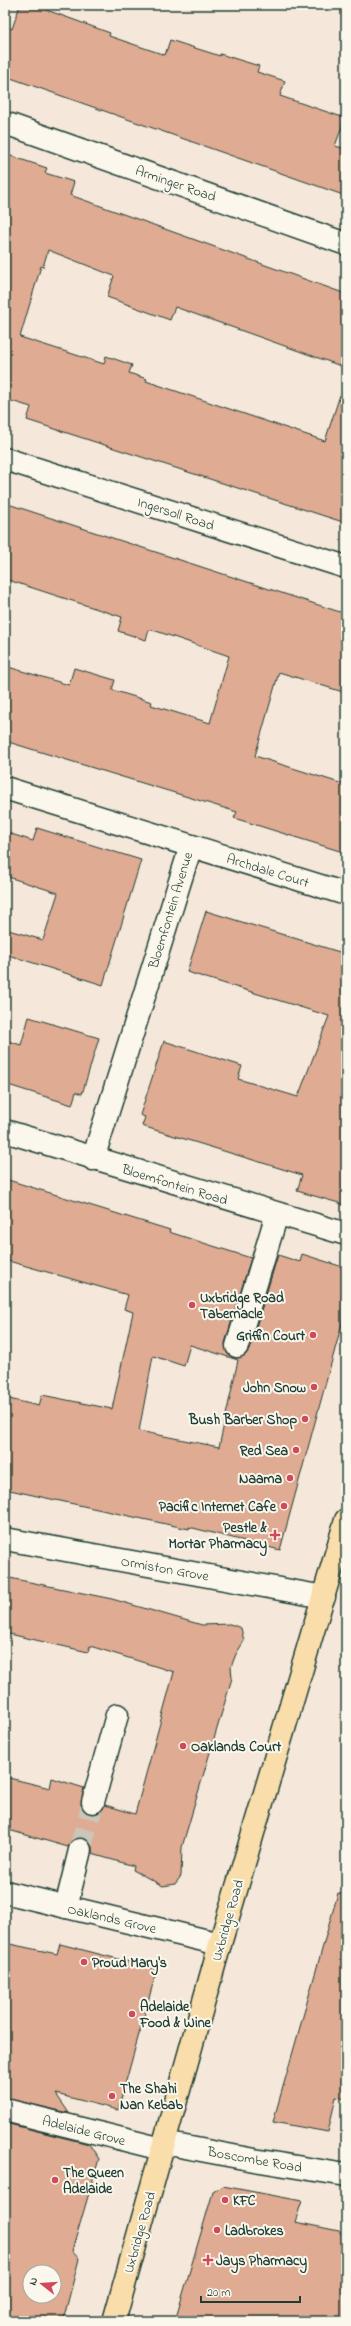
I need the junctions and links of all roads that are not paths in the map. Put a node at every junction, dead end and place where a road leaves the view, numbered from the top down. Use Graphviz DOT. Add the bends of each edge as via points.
graph roads {
  1 [pos="5,123"];
  2 [pos="346,244"];
  3 [pos="5,459"];
  4 [pos="346,567"];
  5 [pos="5,788"];
  6 [pos="191,846"];
  7 [pos="346,894"];
  8 [pos="5,1131"];
  9 [pos="93,1159"];
  10 [pos="276,1214"];
  11 [pos="346,1234"];
  12 [pos="237,1346"];
  13 [pos="345,1531"];
  14 [pos="5,1539"];
  15 [pos="324,1597"];
  16 [pos="117,1715"];
  17 [pos="93,1802"];
  18 [pos="80,1850"];
  19 [pos="5,1892"];
  20 [pos="66,1907"];
  21 [pos="220,1944"];
  22 [pos="5,2110"];
  23 [pos="163,2146"];
  24 [pos="346,2175"];
  25 [pos="114,2321"];
  1 -- 2 [label="street, Arminger Road"];
  3 -- 4 [label="street, Ingersoll Road"];
  5 -- 6 [label="street, Bloemfontein Avenue"];
  6 -- 7 [label="street, Archdale Court"];
  6 -- 9 [label="street, Bloemfontein Avenue"];
  8 -- 9 [label="street, Bloemfontein Road"];
  9 -- 10 [label="street, Bloemfontein Road"];
  10 -- 11 [label="street, Bloemfontein Road"];
  10 -- 12 [label="street"];
  13 -- 15 [label="main road, Uxbridge Road"];
  14 -- 15 [label="street, Ormiston Grove"];
  15 -- 21 [label="main road, Uxbridge Road"];
  16 -- 17 [label="street"];
  18 -- 20 [label="street"];
  19 -- 20 [label="street, Oaklands Grove"];
  20 -- 21 [label="street, Oaklands Grove"];
  21 -- 23 [label="main road, Uxbridge Road"];
  22 -- 23 [label="street, Adelaide Grove"];
  23 -- 24 [label="street, Boscombe Road"];
  23 -- 25 [label="main road, Uxbridge Road"];
}
